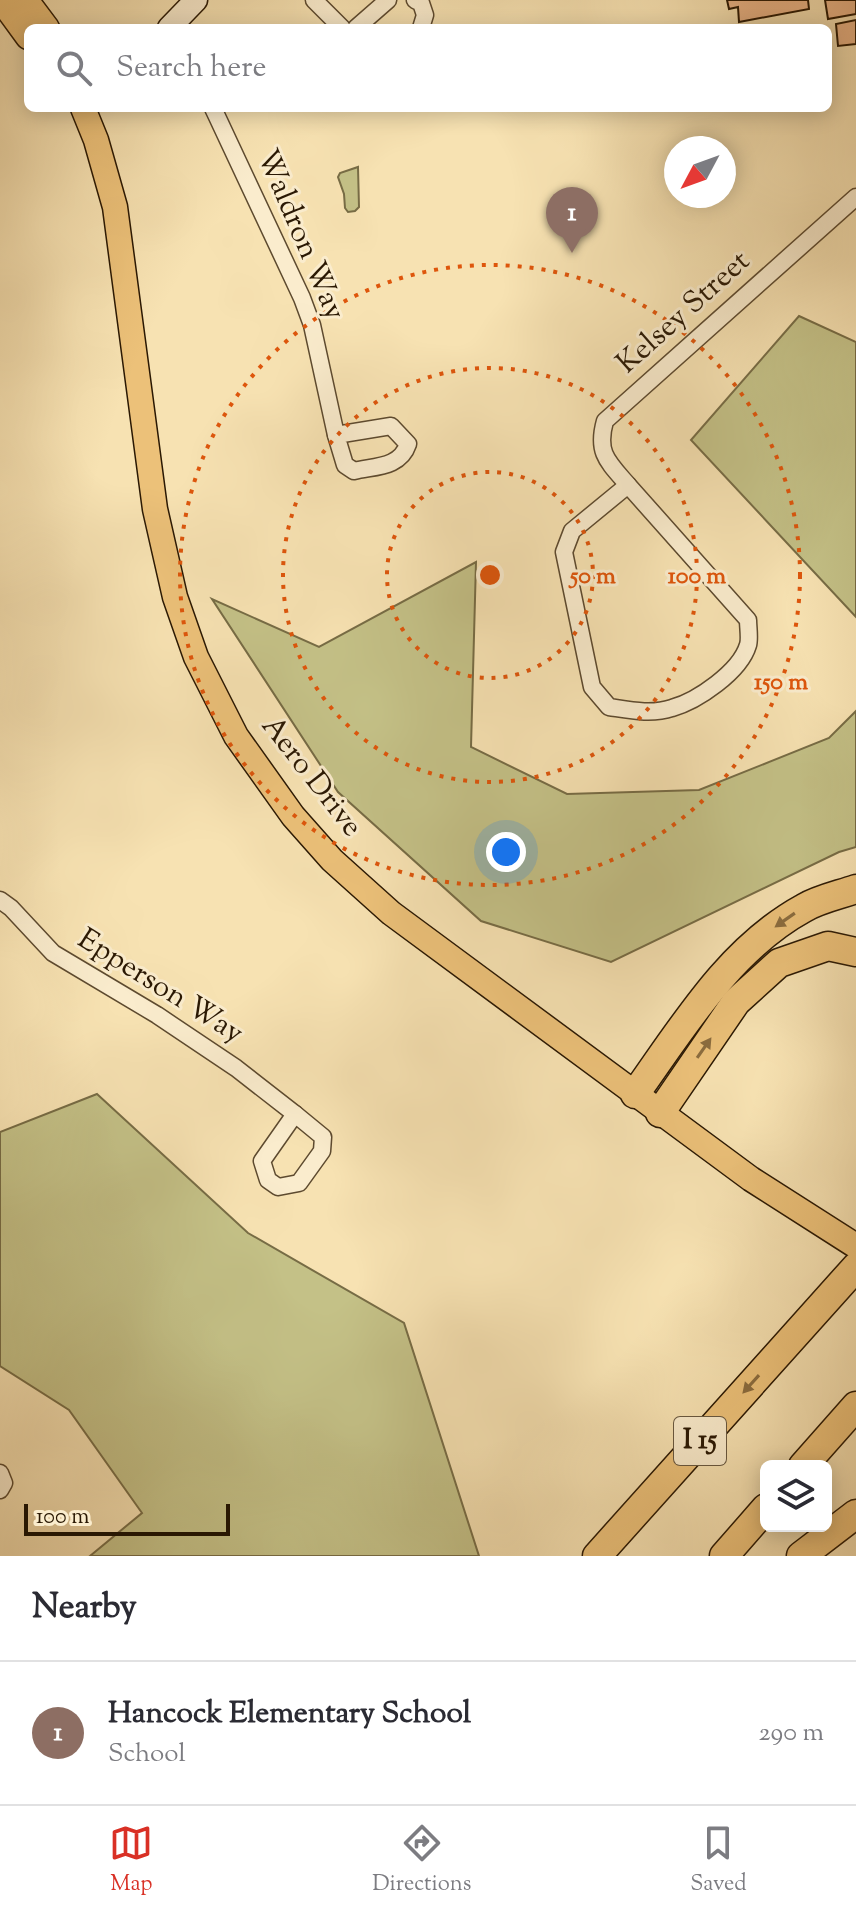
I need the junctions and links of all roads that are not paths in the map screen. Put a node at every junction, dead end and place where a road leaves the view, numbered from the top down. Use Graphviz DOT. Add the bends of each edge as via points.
graph roads {
  1 [pos="1,0"];
  2 [pos="26,0"];
  3 [pos="196,0"];
  4 [pos="314,0"];
  5 [pos="388,0"];
  6 [pos="415,0"];
  7 [pos="44,24"];
  8 [pos="173,24"];
  9 [pos="338,24"];
  10 [pos="361,24"];
  11 [pos="422,24"];
  12 [pos="24,32"];
  13 [pos="85,112"];
  14 [pos="215,112"];
  15 [pos="856,197"];
  16 [pos="336,435"];
  17 [pos="628,485"];
  18 [pos="856,889"];
  19 [pos="0,900"];
  20 [pos="856,952"];
  21 [pos="635,1094"];
  22 [pos="660,1113"];
  23 [pos="295,1114"];
  24 [pos="856,1247"];
  25 [pos="856,1267"];
  26 [pos="804,1326"];
  27 [pos="856,1406"];
  28 [pos="808,1460"];
  29 [pos="0,1473"];
  30 [pos="0,1490"];
  31 [pos="856,1514"];
  32 [pos="760,1515"];
  33 [pos="597,1556"];
  34 [pos="724,1556"];
  35 [pos="801,1556"];
  1 -- 12 [label="main road"];
  2 -- 7 [label="main road"];
  3 -- 8 [label="street"];
  4 -- 9 [label="street"];
  5 -- 10 [label="street"];
  6 -- 11 [label="street" via="425,15"];
  13 -- 21 [label="main road, Aero Drive" via="115,207 155,509 175,597 196,657 236,736 332,860 379,902"];
  14 -- 16 [label="street, Waldron Way" via="302,298"];
  15 -- 17 [label="street, Kelsey Street" via="605,421 600,439 605,458"];
  17 -- 17 [label="street, Kelsey Street" via="748,620 749,645 733,669 703,694 671,709 609,707 592,687 564,552 572,531"];
  18 -- 21 [label="highway, one-way" via="805,907 752,944 711,988"];
  19 -- 23 [label="street, Epperson Way" via="53,953 157,1015"];
  22 -- 20 [label="highway, one-way" via="736,1002 779,963 828,946"];
  21 -- 22 [label="main road, Aero Drive"];
  22 -- 24 [label="main road, Aero Drive"];
  24 -- 26 [label="highway"];
  25 -- 26 [label="highway, I 15"];
  26 -- 33 [label="highway, I 15, one-way"];
  27 -- 28 [label="highway"];
  29 -- 30 [label="street"];
  31 -- 35 [label="highway"];
  32 -- 34 [label="highway"];
}
